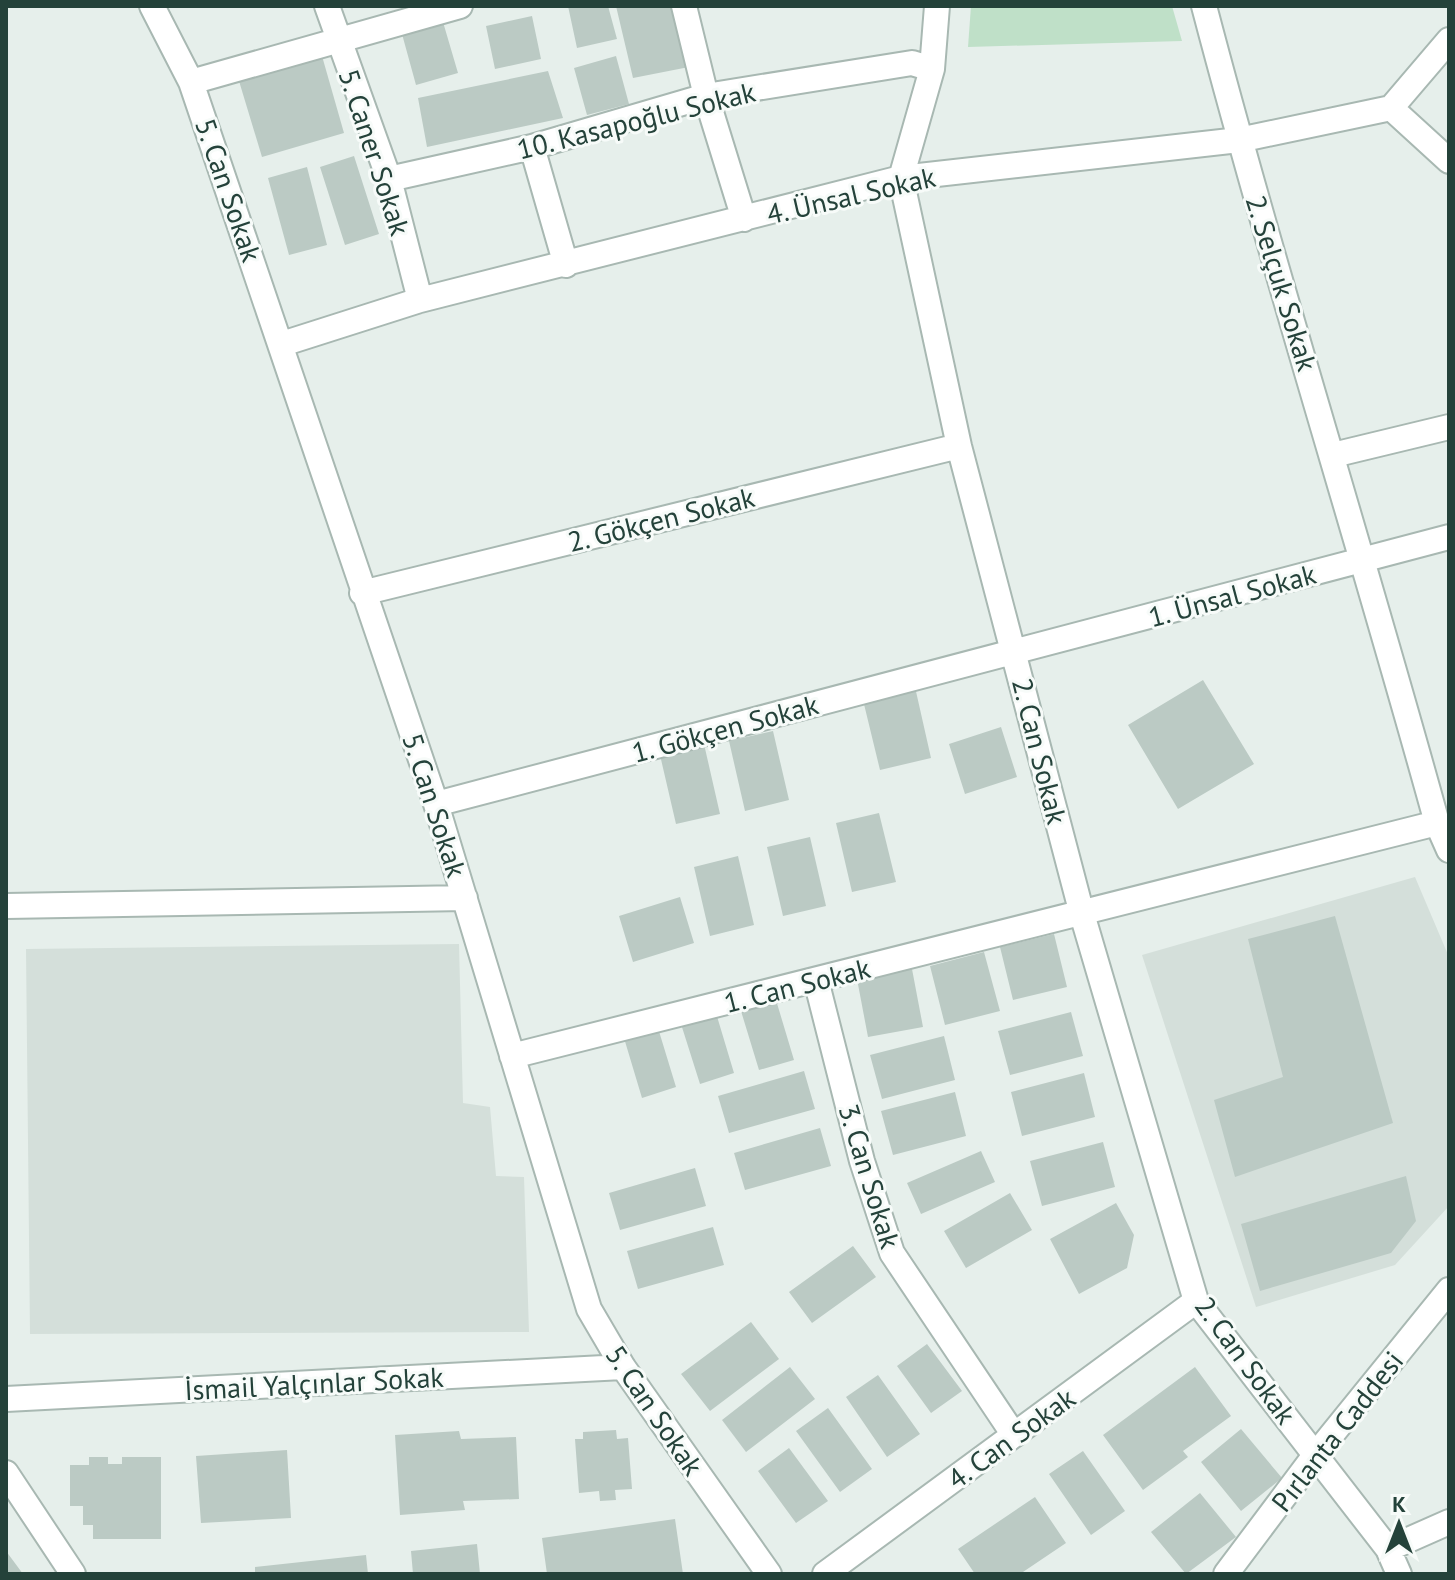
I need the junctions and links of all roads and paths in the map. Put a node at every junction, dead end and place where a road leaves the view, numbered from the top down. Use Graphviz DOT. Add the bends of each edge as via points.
graph roads {
  1 [pos="152,6"];
  2 [pos="327,6"];
  3 [pos="460,6"];
  4 [pos="684,6"];
  5 [pos="937,6"];
  6 [pos="1204,6"];
  7 [pos="338,40"];
  8 [pos="1449,40"];
  9 [pos="932,69"];
  10 [pos="191,82"];
  11 [pos="706,96"];
  12 [pos="1391,108"];
  13 [pos="1239,140"];
  14 [pos="532,147"];
  15 [pos="1449,161"];
  16 [pos="901,178"];
  17 [pos="389,179"];
  18 [pos="744,219"];
  19 [pos="566,265"];
  20 [pos="420,300"];
  21 [pos="282,344"];
  22 [pos="1449,427"];
  23 [pos="959,446"];
  24 [pos="1333,455"];
  25 [pos="1449,537"];
  26 [pos="1364,559"];
  27 [pos="362,593"];
  28 [pos="1014,653"];
  29 [pos="436,804"];
  30 [pos="1437,823"];
  31 [pos="1449,850"];
  32 [pos="465,898"];
  33 [pos="6,906"];
  34 [pos="1082,914"];
  35 [pos="816,980"];
  36 [pos="512,1056"];
  37 [pos="1449,1290"];
  38 [pos="1196,1301"];
  39 [pos="623,1367"];
  40 [pos="6,1399"];
  41 [pos="1014,1435"];
  42 [pos="1316,1454"];
  43 [pos="6,1473"];
  44 [pos="1449,1522"];
  45 [pos="1388,1549"];
  46 [pos="73,1574"];
  47 [pos="769,1574"];
  48 [pos="825,1574"];
  49 [pos="1226,1574"];
  50 [pos="1399,1574"];
  1 -- 10 [label="street, 5. Can Sokak"];
  2 -- 7 [label="street, 5. Caner Sokak"];
  3 -- 7 [label="street"];
  4 -- 11 [label="street"];
  5 -- 9 [label="street, 2. Can Sokak"];
  6 -- 13 [label="street, 2. Selçuk Sokak"];
  7 -- 10 [label="street"];
  7 -- 17 [label="street, 5. Caner Sokak"];
  8 -- 12 [label="street"];
  9 -- 11 [label="street, 10. Kasapoğlu Sokak" via="912,63"];
  9 -- 16 [label="street, 2. Can Sokak"];
  10 -- 21 [label="street, 5. Can Sokak"];
  11 -- 14 [label="street, 10. Kasapoğlu Sokak"];
  11 -- 18 [label="street"];
  12 -- 13 [label="street, 4. Ünsal Sokak"];
  12 -- 15 [label="street"];
  13 -- 16 [label="street, 4. Ünsal Sokak"];
  13 -- 24 [label="street, 2. Selçuk Sokak"];
  14 -- 17 [label="street, 10. Kasapoğlu Sokak"];
  14 -- 19 [label="street"];
  16 -- 18 [label="street, 4. Ünsal Sokak"];
  16 -- 23 [label="street, 2. Can Sokak"];
  17 -- 20 [label="street, 5. Caner Sokak"];
  18 -- 19 [label="street, 4. Ünsal Sokak"];
  19 -- 20 [label="street, 4. Ünsal Sokak"];
  20 -- 21 [label="street, 4. Ünsal Sokak"];
  21 -- 27 [label="street, 5. Can Sokak"];
  22 -- 24 [label="street"];
  23 -- 27 [label="street, 2. Gökçen Sokak"];
  23 -- 28 [label="street, 2. Can Sokak"];
  24 -- 26 [label="street, 2. Selçuk Sokak"];
  25 -- 26 [label="street, 1. Ünsal Sokak"];
  26 -- 28 [label="street, 1. Ünsal Sokak"];
  26 -- 30 [label="street, 2. Selçuk Sokak"];
  27 -- 29 [label="street, 5. Can Sokak"];
  28 -- 29 [label="street, 1. Gökçen Sokak"];
  28 -- 34 [label="street, 2. Can Sokak"];
  29 -- 32 [label="street, 5. Can Sokak"];
  30 -- 31 [label="street, 2. Selçuk Sokak"];
  30 -- 34 [label="street"];
  32 -- 33 [label="street"];
  32 -- 36 [label="street, 5. Can Sokak"];
  34 -- 35 [label="street, 1. Can Sokak"];
  34 -- 38 [label="street, 2. Can Sokak"];
  35 -- 36 [label="street, 1. Can Sokak"];
  35 -- 41 [label="street, 3. Can Sokak" via="862,1161 892,1253"];
  36 -- 39 [label="street, 5. Can Sokak" via="589,1309"];
  37 -- 42 [label="street, Pırlanta Caddesi"];
  38 -- 41 [label="street, 4. Can Sokak"];
  38 -- 42 [label="street, 2. Can Sokak"];
  39 -- 40 [label="street, İsmail Yalçınlar Sokak"];
  39 -- 47 [label="street, 5. Can Sokak"];
  41 -- 48 [label="street, 4. Can Sokak"];
  42 -- 45 [label="street, 2. Can Sokak"];
  42 -- 49 [label="street, Pırlanta Caddesi"];
  43 -- 46 [label="street"];
  44 -- 45 [label="street"];
  45 -- 50 [label="street, 2. Can Sokak"];
}
